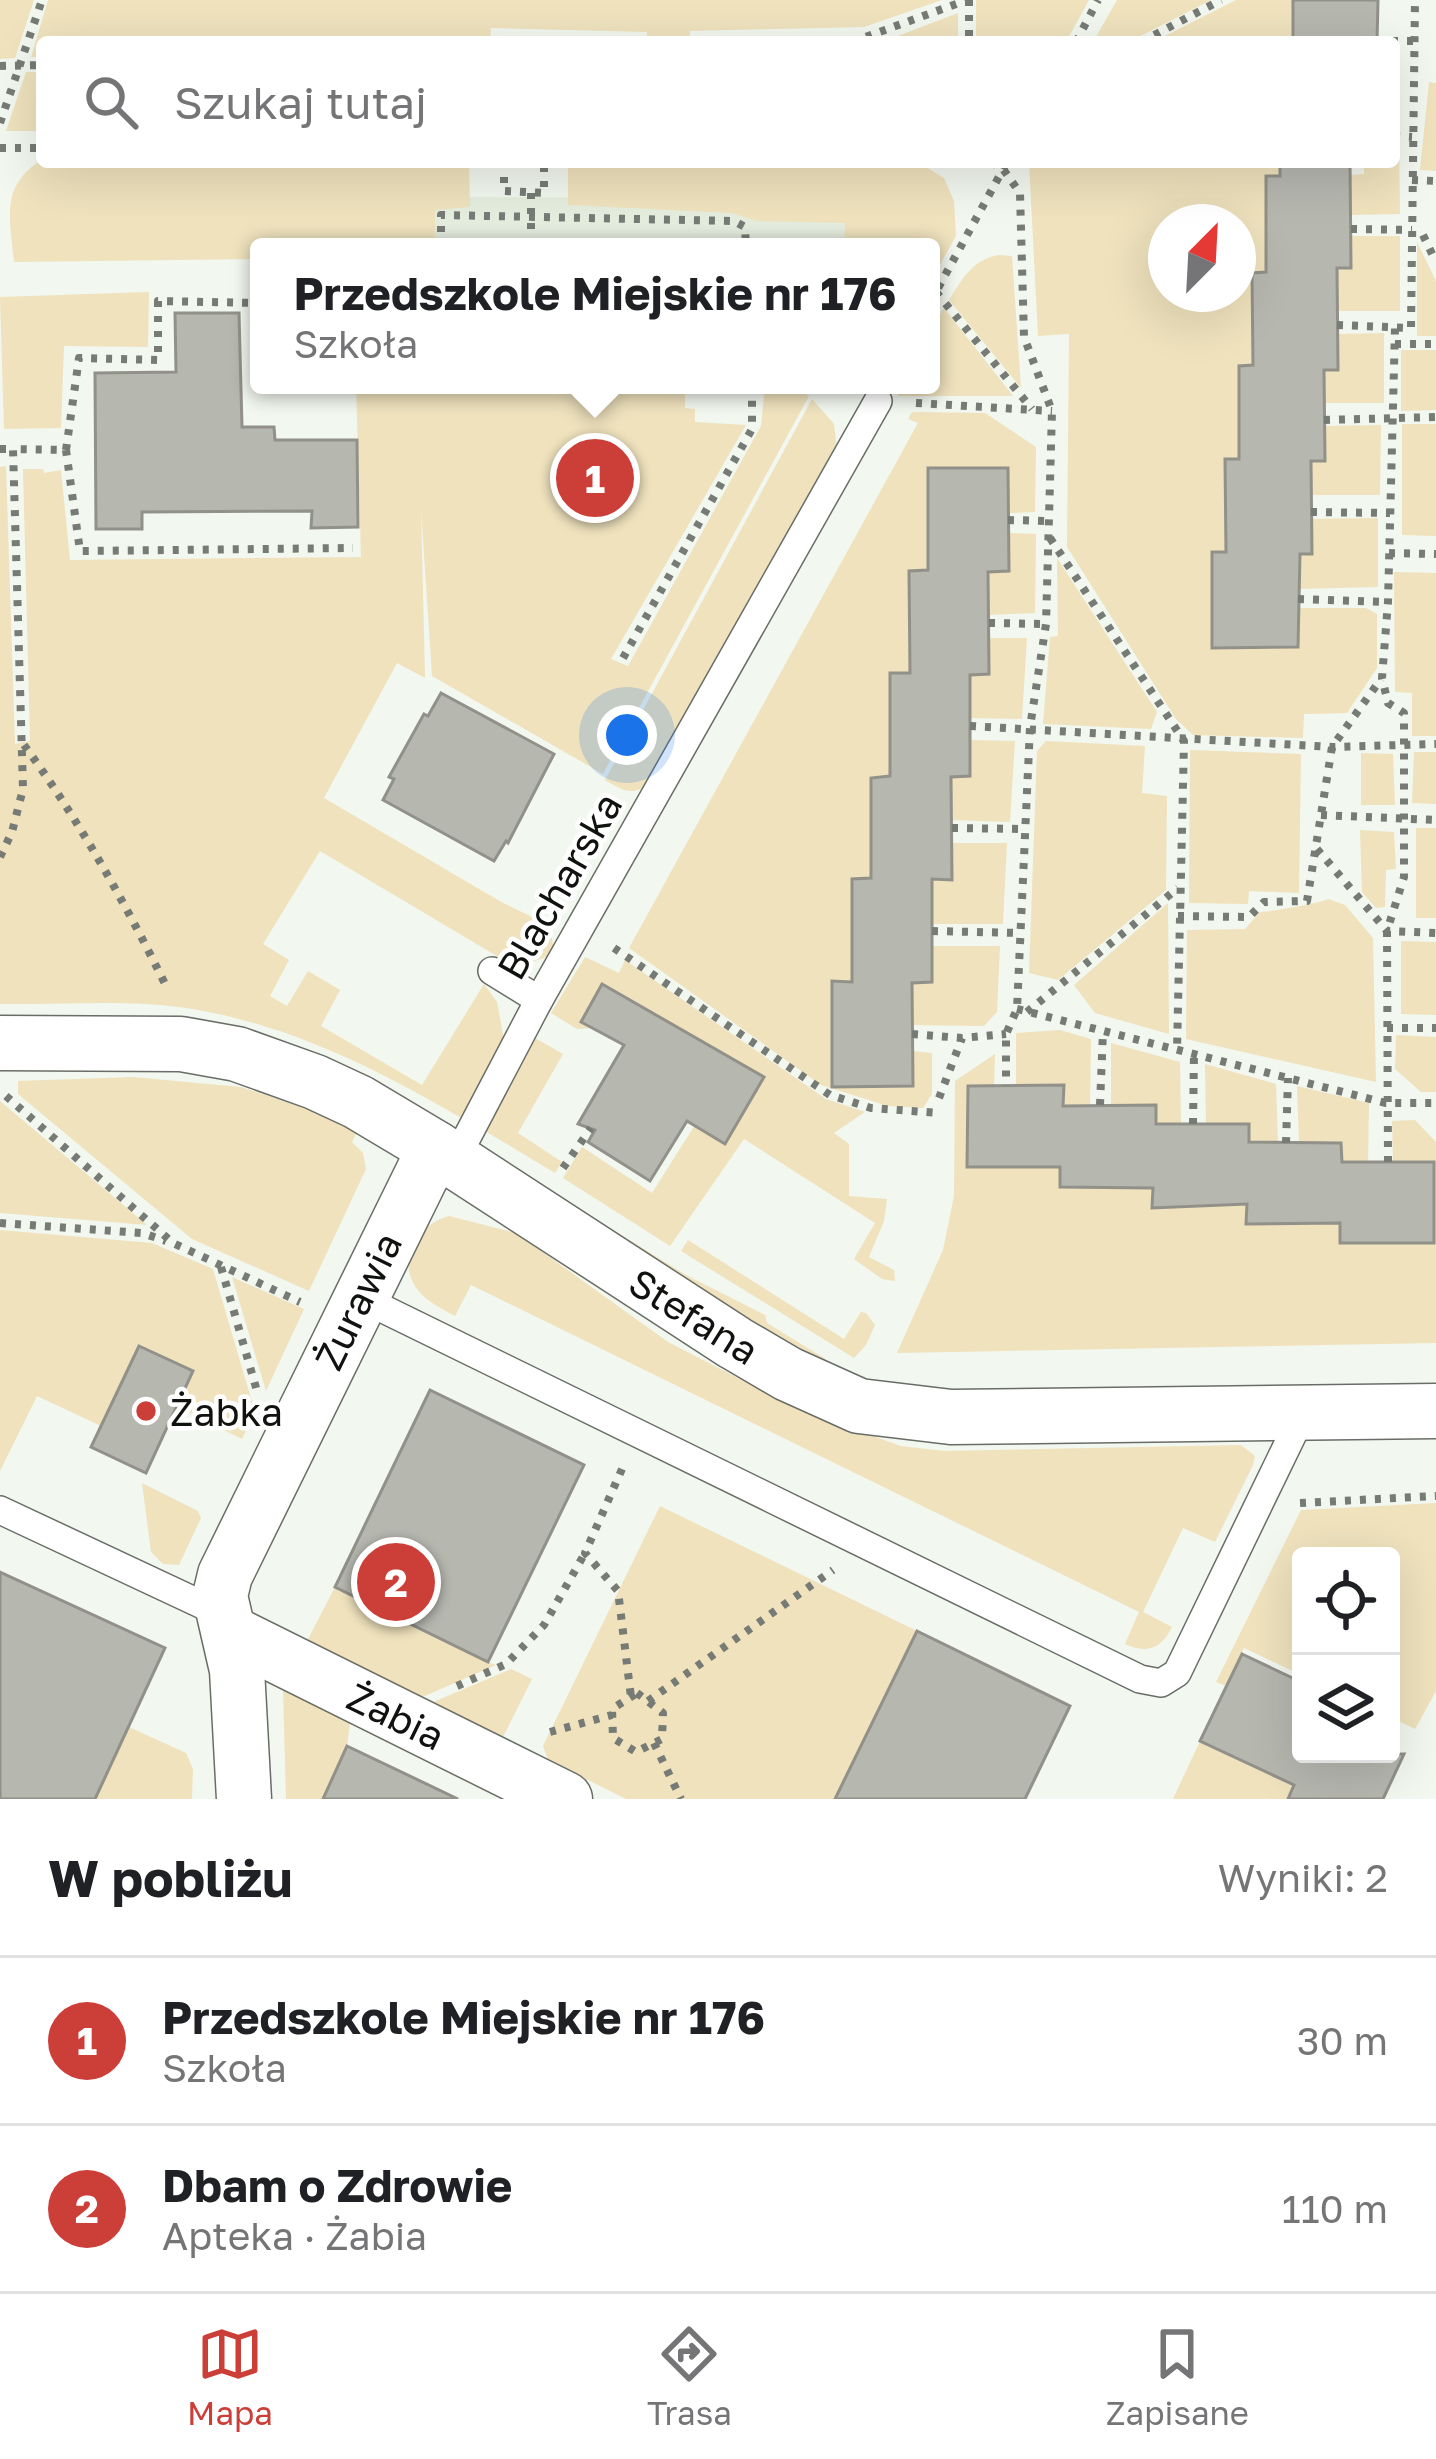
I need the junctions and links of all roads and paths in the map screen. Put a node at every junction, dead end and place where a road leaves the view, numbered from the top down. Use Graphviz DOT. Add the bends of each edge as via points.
graph roads {
  1 [pos="42,0"];
  2 [pos="968,0"];
  3 [pos="1098,0"];
  4 [pos="1221,0"];
  5 [pos="1415,0"];
  6 [pos="869,36"];
  7 [pos="969,36"];
  8 [pos="1079,36"];
  9 [pos="1152,36"];
  10 [pos="1400,41"];
  11 [pos="1414,41"];
  12 [pos="22,65"];
  13 [pos="36,65"];
  14 [pos="0,66"];
  15 [pos="0,123"];
  16 [pos="1400,136"];
  17 [pos="1412,136"];
  18 [pos="0,148"];
  19 [pos="36,148"];
  20 [pos="504,168"];
  21 [pos="544,168"];
  22 [pos="1004,168"];
  23 [pos="1006,168"];
  24 [pos="1412,180"];
  25 [pos="1436,181"];
  26 [pos="531,193"];
  27 [pos="530,216"];
  28 [pos="1351,229"];
  29 [pos="531,232"];
  30 [pos="1416,233"];
  31 [pos="1436,236"];
  32 [pos="441,238"];
  33 [pos="746,238"];
  34 [pos="1436,262"];
  35 [pos="940,284"];
  36 [pos="250,303"];
  37 [pos="940,305"];
  38 [pos="1337,325"];
  39 [pos="1395,328"];
  40 [pos="1395,344"];
  41 [pos="1436,344"];
  42 [pos="752,394"];
  43 [pos="878,401"];
  44 [pos="1033,410"];
  45 [pos="1052,411"];
  46 [pos="1436,417"];
  47 [pos="1392,418"];
  48 [pos="1324,420"];
  49 [pos="0,449"];
  50 [pos="14,449"];
  51 [pos="66,450"];
  52 [pos="1311,512"];
  53 [pos="1390,513"];
  54 [pos="1008,520"];
  55 [pos="1049,521"];
  56 [pos="1049,537"];
  57 [pos="353,548"];
  58 [pos="1389,554"];
  59 [pos="1436,554"];
  60 [pos="1298,599"];
  61 [pos="1388,602"];
  62 [pos="988,623"];
  63 [pos="1046,624"];
  64 [pos="623,658"];
  65 [pos="1382,678"];
  66 [pos="970,726"];
  67 [pos="1030,727"];
  68 [pos="1184,741"];
  69 [pos="22,743"];
  70 [pos="1436,744"];
  71 [pos="1404,745"];
  72 [pos="1332,747"];
  73 [pos="1321,815"];
  74 [pos="1404,820"];
  75 [pos="1436,820"];
  76 [pos="952,828"];
  77 [pos="1026,829"];
  78 [pos="1316,848"];
  79 [pos="0,856"];
  80 [pos="1179,887"];
  81 [pos="1178,916"];
  82 [pos="583,927"];
  83 [pos="932,931"];
  84 [pos="1387,931"];
  85 [pos="1020,933"];
  86 [pos="1436,933"];
  87 [pos="492,971"];
  88 [pos="539,1000"];
  89 [pos="173,1002"];
  90 [pos="1022,1011"];
  91 [pos="1387,1028"];
  92 [pos="1436,1028"];
  93 [pos="1103,1031"];
  94 [pos="913,1034"];
  95 [pos="1006,1034"];
  96 [pos="962,1038"];
  97 [pos="0,1043"];
  98 [pos="1177,1050"];
  99 [pos="1194,1054"];
  100 [pos="1288,1078"];
  101 [pos="1006,1086"];
  102 [pos="939,1097"];
  103 [pos="1436,1102"];
  104 [pos="1386,1103"];
  105 [pos="1100,1105"];
  106 [pos="939,1113"];
  107 [pos="1193,1124"];
  108 [pos="591,1128"];
  109 [pos="1286,1143"];
  110 [pos="445,1155"];
  111 [pos="1388,1162"];
  112 [pos="560,1174"];
  113 [pos="0,1223"];
  114 [pos="173,1243"];
  115 [pos="221,1265"];
  116 [pos="359,1298"];
  117 [pos="263,1411"];
  118 [pos="1304,1411"];
  119 [pos="1436,1411"];
  120 [pos="626,1462"];
  121 [pos="0,1510"];
  122 [pos="585,1553"];
  123 [pos="837,1568"];
  124 [pos="225,1623"];
  125 [pos="631,1697"];
  126 [pos="648,1701"];
  127 [pos="393,1714"];
  128 [pos="612,1714"];
  129 [pos="529,1724"];
  130 [pos="654,1743"];
  131 [pos="244,1799"];
  132 [pos="565,1799"];
  133 [pos="681,1799"];
  1 -- 12 [label="path"];
  2 -- 6 [label="path"];
  2 -- 7 [label="path"];
  3 -- 8 [label="path"];
  4 -- 9 [label="path"];
  5 -- 11 [label="path"];
  10 -- 11 [label="path"];
  11 -- 17 [label="path"];
  12 -- 13 [label="path"];
  12 -- 14 [label="path"];
  12 -- 15 [label="path"];
  16 -- 17 [label="path"];
  17 -- 24 [label="path"];
  18 -- 19 [label="path"];
  20 -- 26 [label="path" via="504,191"];
  21 -- 26 [label="path" via="544,193"];
  22 -- 35 [label="path"];
  23 -- 45 [label="path" via="1020,193 1024,337"];
  24 -- 25 [label="path"];
  24 -- 30 [label="path"];
  26 -- 27 [label="path"];
  27 -- 29 [label="path"];
  27 -- 32 [label="path" via="441,215"];
  27 -- 33 [label="path" via="734,221"];
  28 -- 30 [label="path"];
  30 -- 31 [label="path"];
  30 -- 34 [label="path"];
  30 -- 39 [label="path" via="1411,328"];
  36 -- 51 [label="path" via="158,301 158,360 79,358"];
  37 -- 44 [label="path"];
  38 -- 39 [label="path"];
  39 -- 40 [label="path"];
  40 -- 41 [label="path"];
  40 -- 47 [label="path"];
  42 -- 64 [label="path" via="752,429"];
  43 -- 44 [label="path"];
  43 -- 82 [label="lane, Blacharska"];
  44 -- 45 [label="path"];
  45 -- 55 [label="path"];
  46 -- 47 [label="path"];
  47 -- 48 [label="path"];
  47 -- 53 [label="path"];
  49 -- 50 [label="path"];
  50 -- 51 [label="path"];
  50 -- 69 [label="path"];
  51 -- 57 [label="path" via="80,551"];
  52 -- 53 [label="path"];
  53 -- 58 [label="path"];
  54 -- 55 [label="path"];
  55 -- 56 [label="path"];
  56 -- 63 [label="path"];
  56 -- 68 [label="path"];
  58 -- 59 [label="path"];
  58 -- 61 [label="path"];
  60 -- 61 [label="path"];
  61 -- 65 [label="path"];
  62 -- 63 [label="path"];
  63 -- 67 [label="path"];
  65 -- 71 [label="path" via="1388,703 1404,713"];
  65 -- 72 [label="path"];
  66 -- 67 [label="path"];
  67 -- 68 [label="path"];
  67 -- 77 [label="path"];
  68 -- 72 [label="path"];
  68 -- 80 [label="path"];
  69 -- 79 [label="path" via="23,788"];
  69 -- 89 [label="path"];
  70 -- 71 [label="path"];
  71 -- 72 [label="path"];
  71 -- 74 [label="path"];
  72 -- 73 [label="path"];
  73 -- 74 [label="path"];
  73 -- 78 [label="path"];
  74 -- 75 [label="path"];
  74 -- 84 [label="path" via="1404,877"];
  76 -- 77 [label="path"];
  77 -- 85 [label="path"];
  78 -- 81 [label="path" via="1306,901 1264,902 1249,917"];
  78 -- 84 [label="path"];
  80 -- 81 [label="path"];
  80 -- 90 [label="path"];
  81 -- 98 [label="path"];
  82 -- 88 [label="lane, Blacharska"];
  82 -- 106 [label="path" via="830,1095 888,1111"];
  83 -- 85 [label="path"];
  84 -- 86 [label="path"];
  84 -- 91 [label="path"];
  85 -- 90 [label="path"];
  87 -- 88 [label="lane"];
  88 -- 110 [label="lane, Blacharska"];
  90 -- 93 [label="path"];
  90 -- 95 [label="path"];
  91 -- 92 [label="path"];
  91 -- 104 [label="path"];
  93 -- 98 [label="path"];
  93 -- 105 [label="path"];
  94 -- 96 [label="path"];
  95 -- 96 [label="path"];
  95 -- 101 [label="path"];
  96 -- 102 [label="path"];
  97 -- 110 [label="street, Stefana" via="182,1044 237,1054 358,1102"];
  98 -- 99 [label="path"];
  99 -- 100 [label="path"];
  99 -- 107 [label="path"];
  100 -- 104 [label="path"];
  100 -- 109 [label="path"];
  103 -- 104 [label="path"];
  104 -- 111 [label="path"];
  108 -- 112 [label="path"];
  110 -- 116 [label="street, Żurawia"];
  110 -- 118 [label="street, Stefana" via="734,1343 859,1406 951,1417"];
  113 -- 114 [label="path" via="142,1233"];
  115 -- 117 [label="path"];
  116 -- 118 [label="lane" via="1161,1683 1177,1673"];
  116 -- 124 [label="street, Żurawia" via="225,1575"];
  118 -- 119 [label="street, Stefana"];
  120 -- 122 [label="path"];
  121 -- 124 [label="lane"];
  122 -- 125 [label="path" via="618,1591"];
  122 -- 127 [label="path" via="544,1625 506,1664"];
  123 -- 126 [label="path"];
  124 -- 127 [label="street, Żabia"];
  124 -- 131 [label="street, Żurawia" via="237,1670"];
  125 -- 126 [label="path"];
  125 -- 128 [label="path"];
  126 -- 130 [label="path" via="663,1713 662,1739"];
  127 -- 132 [label="street, Żabia"];
  128 -- 129 [label="path" via="550,1732"];
  128 -- 130 [label="path" via="613,1738 636,1752"];
  130 -- 133 [label="path"];
}
